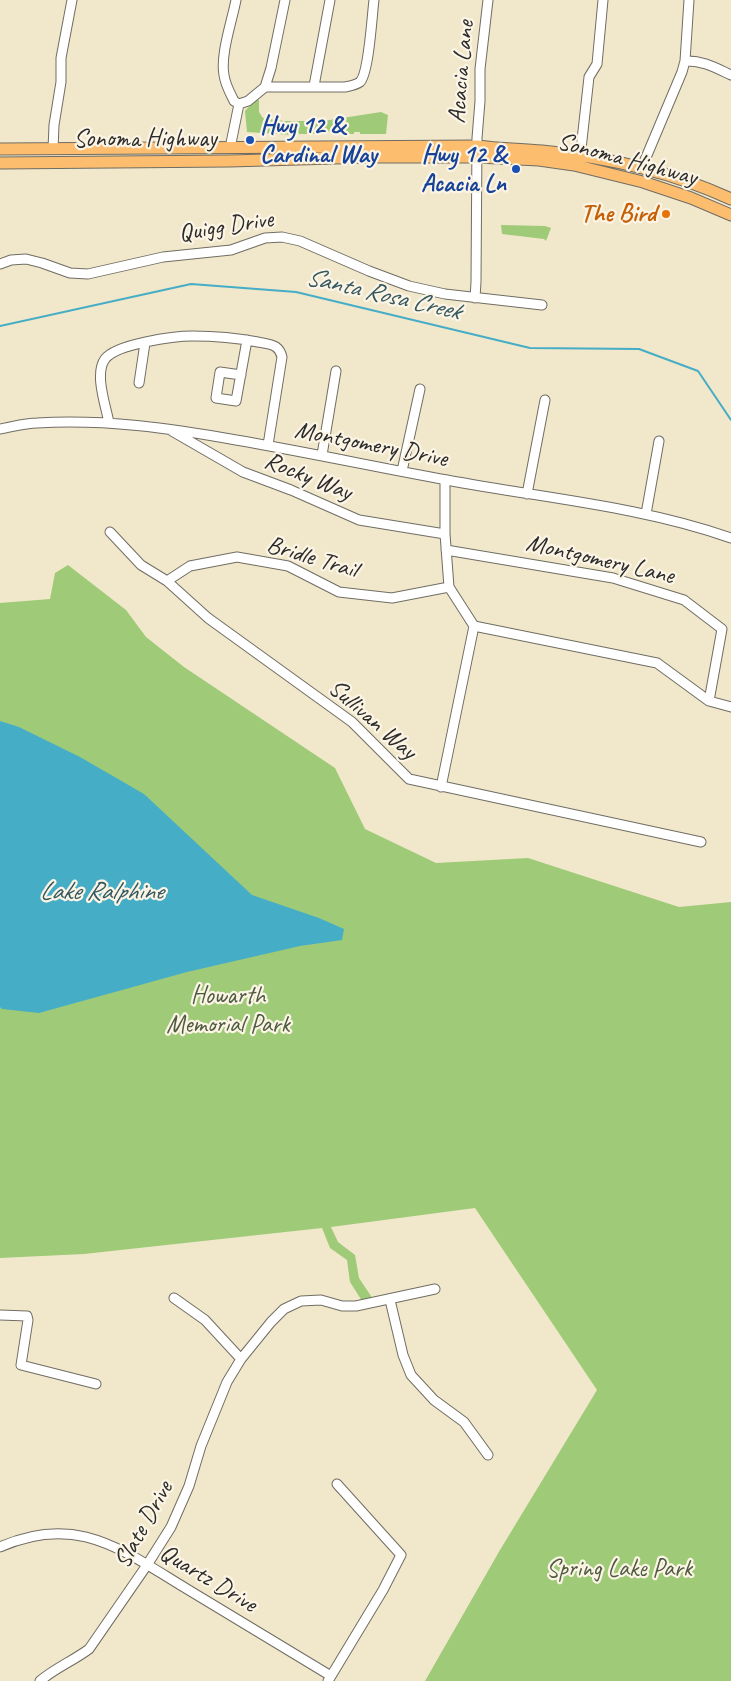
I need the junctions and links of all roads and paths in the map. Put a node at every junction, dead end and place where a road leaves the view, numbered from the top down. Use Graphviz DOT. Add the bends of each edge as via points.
graph roads {
  1 [pos="72,0"];
  2 [pos="236,0"];
  3 [pos="285,0"];
  4 [pos="330,0"];
  5 [pos="374,0"];
  6 [pos="488,0"];
  7 [pos="603,0"];
  8 [pos="689,0"];
  9 [pos="685,61"];
  10 [pos="731,75"];
  11 [pos="314,86"];
  12 [pos="265,87"];
  13 [pos="239,104"];
  14 [pos="230,148"];
  15 [pos="0,149"];
  16 [pos="53,149"];
  17 [pos="477,152"];
  18 [pos="578,155"];
  19 [pos="230,161"];
  20 [pos="0,163"];
  21 [pos="642,167"];
  22 [pos="731,199"];
  23 [pos="731,215"];
  24 [pos="0,264"];
  25 [pos="475,298"];
  26 [pos="542,305"];
  27 [pos="247,340"];
  28 [pos="145,343"];
  29 [pos="336,371"];
  30 [pos="241,375"];
  31 [pos="139,383"];
  32 [pos="420,388"];
  33 [pos="545,400"];
  34 [pos="109,423"];
  35 [pos="167,428"];
  36 [pos="0,429"];
  37 [pos="659,441"];
  38 [pos="268,445"];
  39 [pos="322,455"];
  40 [pos="402,471"];
  41 [pos="445,480"];
  42 [pos="527,494"];
  43 [pos="646,514"];
  44 [pos="110,532"];
  45 [pos="444,534"];
  46 [pos="731,538"];
  47 [pos="446,550"];
  48 [pos="167,581"];
  49 [pos="449,587"];
  50 [pos="474,626"];
  51 [pos="709,701"];
  52 [pos="731,707"];
  53 [pos="441,787"];
  54 [pos="701,842"];
  55 [pos="435,1289"];
  56 [pos="174,1298"];
  57 [pos="390,1300"];
  58 [pos="0,1315"];
  59 [pos="241,1358"];
  60 [pos="96,1384"];
  61 [pos="488,1456"];
  62 [pos="336,1484"];
  63 [pos="0,1547"];
  64 [pos="147,1565"];
  65 [pos="329,1679"];
  66 [pos="40,1681"];
  1 -- 16 [label="street" via="61,58"];
  2 -- 13 [label="street" via="222,62 231,96"];
  3 -- 12 [label="street"];
  4 -- 11 [label="street"];
  5 -- 11 [label="street" via="362,81 345,86"];
  6 -- 17 [label="street, Acacia Lane" via="480,69"];
  7 -- 18 [label="street" via="598,64 589,77"];
  8 -- 9 [label="street"];
  9 -- 10 [label="street" via="696,60"];
  9 -- 21 [label="street"];
  11 -- 12 [label="street"];
  12 -- 13 [label="street"];
  13 -- 14 [label="street"];
  14 -- 16 [label="main road, Sonoma Highway"];
  14 -- 17 [label="main road, Sonoma Highway"];
  14 -- 19 [label="main road"];
  15 -- 16 [label="main road, Sonoma Highway"];
  17 -- 18 [label="main road, Sonoma Highway" via="542,151"];
  17 -- 19 [label="main road, Sonoma Highway"];
  17 -- 23 [label="main road, Sonoma Highway" via="574,164 650,184"];
  17 -- 25 [label="street, Acacia Lane"];
  18 -- 21 [label="main road, Sonoma Highway"];
  19 -- 20 [label="main road, Sonoma Highway"];
  21 -- 22 [label="main road, Sonoma Highway"];
  24 -- 25 [label="street, Quigg Drive" via="26,259 70,273 88,274 163,257 231,250 265,238 282,237 300,241 409,286"];
  25 -- 26 [label="street, Quigg Drive"];
  27 -- 28 [label="street" via="192,336"];
  27 -- 30 [label="street"];
  27 -- 38 [label="street" via="276,347 282,357"];
  28 -- 31 [label="street"];
  28 -- 34 [label="street" via="114,352 102,364 101,380"];
  29 -- 39 [label="street"];
  32 -- 40 [label="street"];
  33 -- 42 [label="street"];
  34 -- 35 [label="street, Montgomery Drive"];
  34 -- 36 [label="street, Montgomery Drive" via="35,423"];
  35 -- 38 [label="street, Montgomery Drive"];
  35 -- 45 [label="street, Rocky Way" via="243,472 359,520"];
  37 -- 43 [label="street"];
  38 -- 39 [label="street, Montgomery Drive"];
  39 -- 40 [label="street, Montgomery Drive"];
  40 -- 41 [label="street, Montgomery Drive"];
  41 -- 42 [label="street, Montgomery Drive"];
  41 -- 45 [label="street"];
  42 -- 43 [label="street, Montgomery Drive"];
  43 -- 46 [label="street, Montgomery Drive"];
  44 -- 48 [label="street, Sullivan Way" via="141,565"];
  45 -- 47 [label="street"];
  47 -- 49 [label="street"];
  47 -- 51 [label="street, Montgomery Lane" via="613,578 684,600 722,629"];
  48 -- 49 [label="street, Bridle Trail" via="190,566 236,557 288,566 339,592 392,598"];
  48 -- 53 [label="street, Sullivan Way" via="208,618 352,722 410,779"];
  49 -- 50 [label="street"];
  50 -- 51 [label="street" via="657,663"];
  50 -- 53 [label="street"];
  51 -- 52 [label="street"];
  53 -- 54 [label="street, Sullivan Way"];
  55 -- 57 [label="street, Slate Drive"];
  56 -- 59 [label="street" via="205,1320"];
  57 -- 59 [label="street, Slate Drive" via="356,1306 311,1299 292,1304 270,1322"];
  57 -- 61 [label="street" via="403,1354 412,1375 434,1400 464,1422"];
  58 -- 60 [label="street" via="27,1316 21,1366"];
  59 -- 64 [label="street, Slate Drive" via="213,1414 178,1512"];
  62 -- 65 [label="street" via="401,1555"];
  63 -- 64 [label="street, Quartz Drive" via="44,1534 70,1534 111,1546"];
  64 -- 65 [label="street, Quartz Drive"];
  64 -- 66 [label="street, Slate Drive" via="89,1649"];
}
